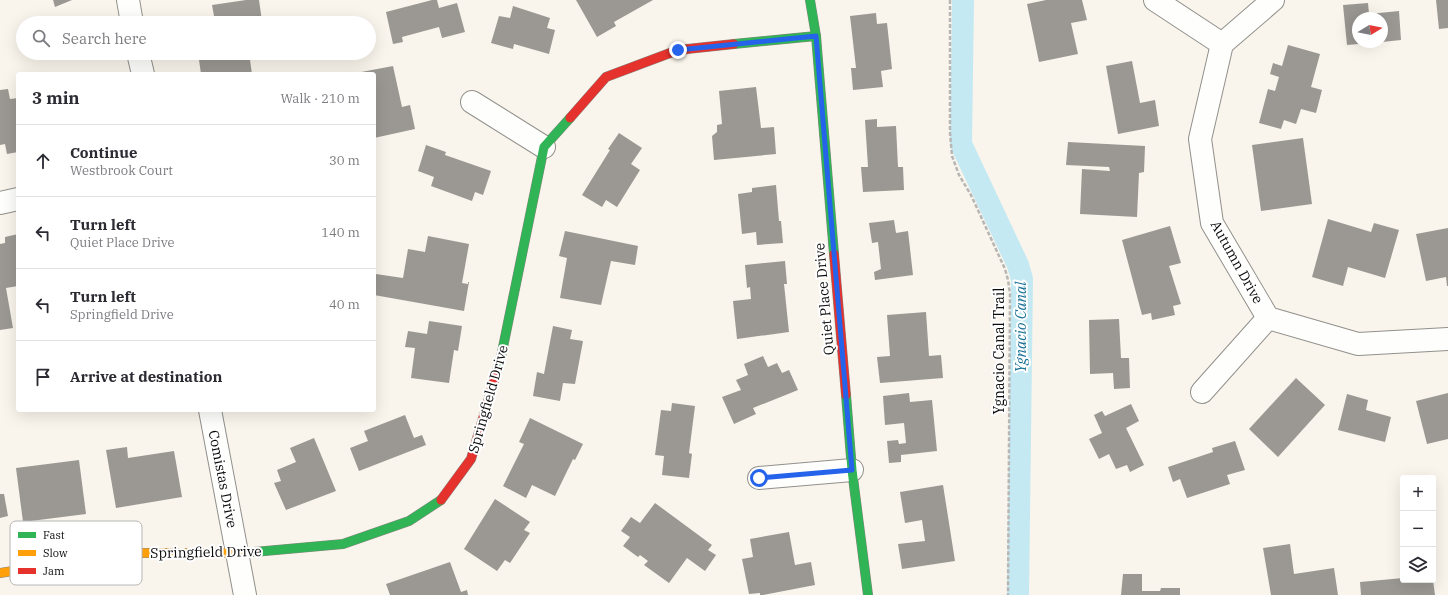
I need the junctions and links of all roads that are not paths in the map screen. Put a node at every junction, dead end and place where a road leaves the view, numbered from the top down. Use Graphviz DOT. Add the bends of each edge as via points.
graph roads {
  1 [pos="128,0"];
  2 [pos="810,0"];
  3 [pos="1155,0"];
  4 [pos="1273,0"];
  5 [pos="131,16"];
  6 [pos="816,36"];
  7 [pos="1222,44"];
  8 [pos="140,60"];
  9 [pos="143,72"];
  10 [pos="472,102"];
  11 [pos="544,147"];
  12 [pos="16,199"];
  13 [pos="0,202"];
  14 [pos="1268,318"];
  15 [pos="1448,339"];
  16 [pos="1202,392"];
  17 [pos="210,412"];
  18 [pos="852,470"];
  19 [pos="759,478"];
  20 [pos="142,553"];
  21 [pos="238,554"];
  22 [pos="10,571"];
  23 [pos="0,573"];
  24 [pos="245,595"];
  25 [pos="868,595"];
  1 -- 5 [label="street"];
  2 -- 6 [label="street, Quiet Place Drive"];
  3 -- 7 [label="street"];
  4 -- 7 [label="street"];
  6 -- 11 [label="street, Springfield Drive" via="678,50 606,77"];
  6 -- 18 [label="street, Quiet Place Drive"];
  7 -- 14 [label="street, Autumn Drive" via="1200,139 1212,223"];
  8 -- 9 [label="street"];
  10 -- 11 [label="street"];
  11 -- 21 [label="street, Springfield Drive" via="501,357 471,459 442,500 409,521 344,544"];
  12 -- 13 [label="street"];
  14 -- 15 [label="street, Autumn Drive" via="1358,344"];
  14 -- 16 [label="street"];
  17 -- 21 [label="street, Comistas Drive"];
  18 -- 19 [label="street"];
  18 -- 25 [label="street, Quiet Place Drive"];
  20 -- 21 [label="street, Springfield Drive"];
  21 -- 24 [label="street, Comistas Drive"];
  22 -- 23 [label="street, Springfield Drive"];
}
